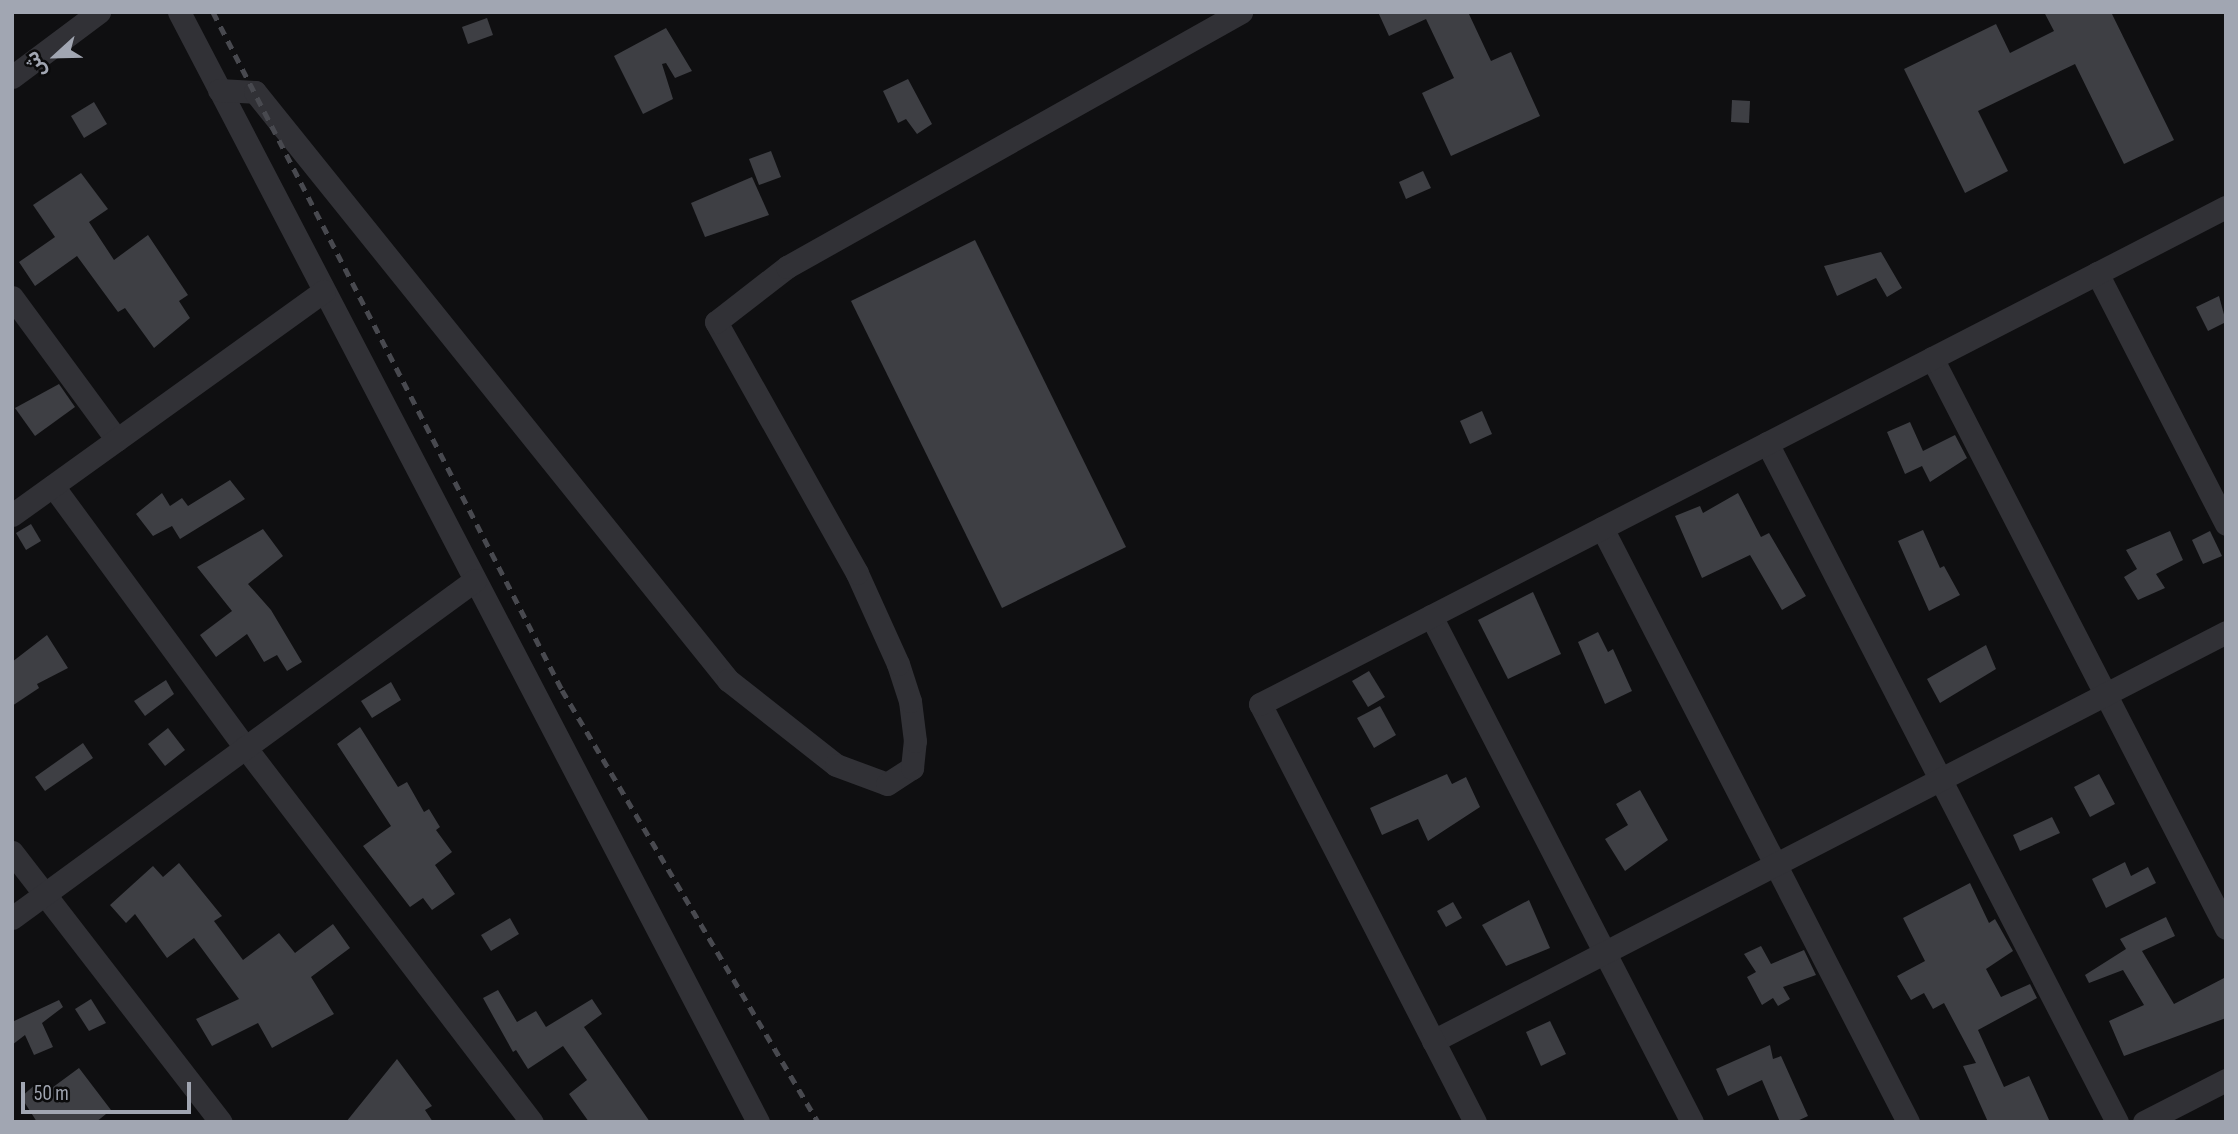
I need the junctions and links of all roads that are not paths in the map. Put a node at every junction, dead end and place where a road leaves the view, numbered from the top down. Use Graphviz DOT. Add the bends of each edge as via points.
graph roads {
  1 [pos="179,12"];
  2 [pos="1241,12"];
  3 [pos="91,15"];
  4 [pos="12,77"];
  5 [pos="219,90"];
  6 [pos="2226,207"];
  7 [pos="2097,274"];
  8 [pos="324,291"];
  9 [pos="12,297"];
  10 [pos="1932,358"];
  11 [pos="117,440"];
  12 [pos="1768,443"];
  13 [pos="53,486"];
  14 [pos="12,515"];
  15 [pos="2226,524"];
  16 [pos="1602,528"];
  17 [pos="475,580"];
  18 [pos="1431,616"];
  19 [pos="2226,632"];
  20 [pos="2106,694"];
  21 [pos="246,747"];
  22 [pos="1941,779"];
  23 [pos="12,852"];
  24 [pos="1776,864"];
  25 [pos="43,896"];
  26 [pos="12,918"];
  27 [pos="2226,928"];
  28 [pos="1605,953"];
  29 [pos="1433,1041"];
  30 [pos="2226,1080"];
  31 [pos="221,1122"];
  32 [pos="532,1122"];
  33 [pos="758,1122"];
  34 [pos="1475,1122"];
  35 [pos="1692,1122"];
  36 [pos="1908,1122"];
  37 [pos="2117,1122"];
  38 [pos="2144,1122"];
  1 -- 5 [label="street"];
  2 -- 5 [label="street" via="787,267 716,322 858,573 898,664 910,701 914,755 912,768 887,784 835,765 728,680 254,92"];
  3 -- 4 [label="street"];
  5 -- 8 [label="street"];
  6 -- 7 [label="street"];
  7 -- 10 [label="street"];
  7 -- 15 [label="street"];
  8 -- 11 [label="street"];
  8 -- 17 [label="street"];
  9 -- 11 [label="street"];
  10 -- 12 [label="street"];
  10 -- 20 [label="street"];
  11 -- 13 [label="street"];
  12 -- 16 [label="street"];
  12 -- 22 [label="street"];
  13 -- 14 [label="street"];
  13 -- 21 [label="street"];
  16 -- 18 [label="street"];
  16 -- 24 [label="street"];
  17 -- 21 [label="street"];
  17 -- 33 [label="street"];
  18 -- 28 [label="street"];
  18 -- 29 [label="street" via="1260,704"];
  19 -- 20 [label="street"];
  20 -- 22 [label="street"];
  20 -- 27 [label="street"];
  21 -- 25 [label="street"];
  21 -- 32 [label="street"];
  22 -- 24 [label="street"];
  22 -- 37 [label="street"];
  23 -- 25 [label="street"];
  24 -- 28 [label="street"];
  24 -- 36 [label="street"];
  25 -- 26 [label="street"];
  25 -- 31 [label="street"];
  28 -- 29 [label="street"];
  28 -- 35 [label="street"];
  29 -- 34 [label="street"];
  30 -- 38 [label="street"];
}
